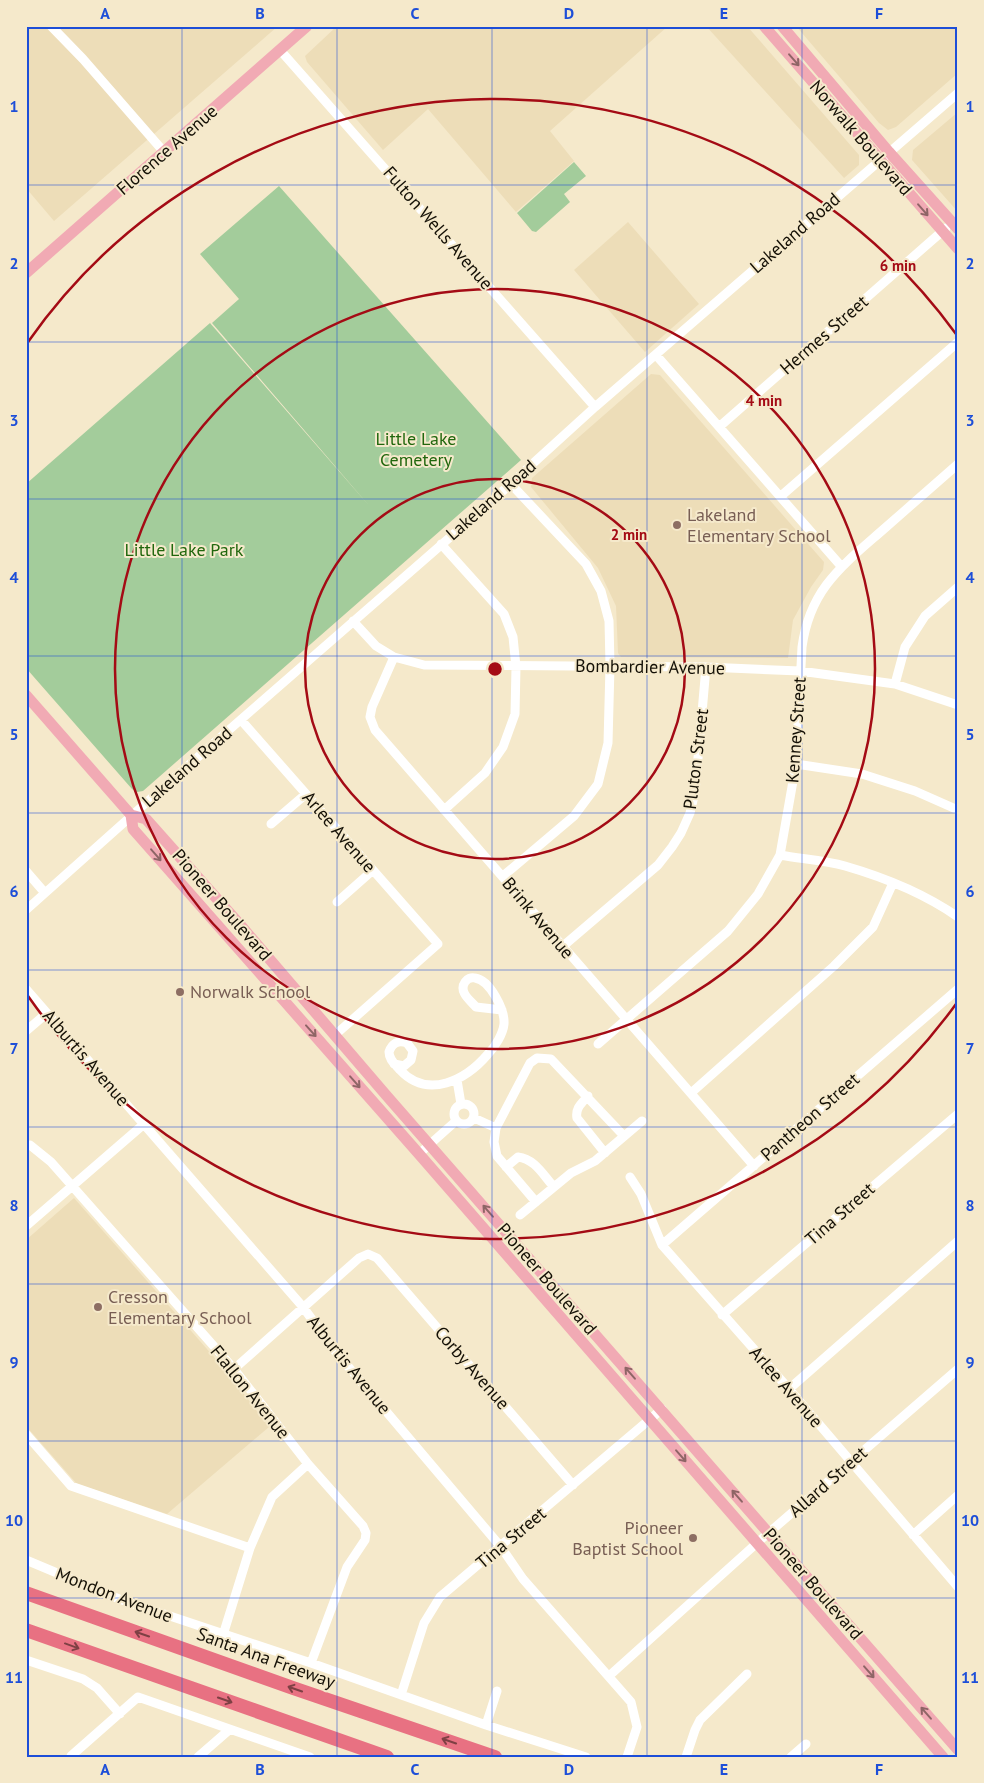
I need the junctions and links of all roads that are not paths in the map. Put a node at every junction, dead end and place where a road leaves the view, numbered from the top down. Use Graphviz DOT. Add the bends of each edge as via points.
graph roads {
  1 [pos="51,26"];
  2 [pos="307,26"];
  3 [pos="764,26"];
  4 [pos="782,26"];
  5 [pos="280,50"];
  6 [pos="958,93"];
  7 [pos="164,152"];
  8 [pos="889,152"];
  9 [pos="879,160"];
  10 [pos="955,226"];
  11 [pos="942,232"];
  12 [pos="958,249"];
  13 [pos="26,273"];
  14 [pos="958,342"];
  15 [pos="656,355"];
  16 [pos="595,407"];
  17 [pos="719,427"];
  18 [pos="958,464"];
  19 [pos="510,484"];
  20 [pos="781,496"];
  21 [pos="441,544"];
  22 [pos="841,566"];
  23 [pos="958,587"];
  24 [pos="353,621"];
  25 [pos="394,657"];
  26 [pos="516,666"];
  27 [pos="610,666"];
  28 [pos="706,667"];
  29 [pos="800,671"];
  30 [pos="895,684"];
  31 [pos="26,695"];
  32 [pos="958,704"];
  33 [pos="241,720"];
  34 [pos="796,764"];
  35 [pos="306,794"];
  36 [pos="444,810"];
  37 [pos="958,810"];
  38 [pos="131,815"];
  39 [pos="272,824"];
  40 [pos="780,855"];
  41 [pos="372,870"];
  42 [pos="26,871"];
  43 [pos="503,876"];
  44 [pos="893,884"];
  45 [pos="45,893"];
  46 [pos="337,902"];
  47 [pos="26,910"];
  48 [pos="958,917"];
  49 [pos="562,947"];
  50 [pos="26,989"];
  51 [pos="958,989"];
  52 [pos="502,1010"];
  53 [pos="47,1013"];
  54 [pos="626,1020"];
  55 [pos="26,1031"];
  56 [pos="335,1034"];
  57 [pos="598,1044"];
  58 [pos="394,1064"];
  59 [pos="457,1080"];
  60 [pos="690,1093"];
  61 [pos="588,1096"];
  62 [pos="461,1104"];
  63 [pos="958,1114"];
  64 [pos="474,1118"];
  65 [pos="456,1121"];
  66 [pos="642,1121"];
  67 [pos="144,1124"];
  68 [pos="496,1128"];
  69 [pos="624,1136"];
  70 [pos="30,1144"];
  71 [pos="430,1145"];
  72 [pos="605,1152"];
  73 [pos="419,1154"];
  74 [pos="754,1166"];
  75 [pos="506,1167"];
  76 [pos="630,1177"];
  77 [pos="71,1187"];
  78 [pos="554,1187"];
  79 [pos="536,1202"];
  80 [pos="520,1215"];
  81 [pos="26,1226"];
  82 [pos="958,1241"];
  83 [pos="662,1245"];
  84 [pos="303,1307"];
  85 [pos="722,1315"];
  86 [pos="234,1369"];
  87 [pos="958,1369"];
  88 [pos="789,1389"];
  89 [pos="662,1409"];
  90 [pos="650,1420"];
  91 [pos="28,1438"];
  92 [pos="851,1463"];
  93 [pos="308,1464"];
  94 [pos="573,1485"];
  95 [pos="958,1496"];
  96 [pos="769,1533"];
  97 [pos="912,1535"];
  98 [pos="757,1543"];
  99 [pos="501,1547"];
  100 [pos="250,1548"];
  101 [pos="26,1560"];
  102 [pos="958,1588"];
  103 [pos="26,1593"];
  104 [pos="26,1630"];
  105 [pos="223,1635"];
  106 [pos="26,1660"];
  107 [pos="311,1663"];
  108 [pos="747,1674"];
  109 [pos="608,1676"];
  110 [pos="498,1691"];
  111 [pos="401,1695"];
  112 [pos="120,1714"];
  113 [pos="486,1725"];
  114 [pos="229,1730"];
  115 [pos="806,1744"];
  116 [pos="958,1750"];
  117 [pos="71,1756"];
  118 [pos="198,1757"];
  119 [pos="310,1757"];
  120 [pos="387,1757"];
  121 [pos="495,1757"];
  122 [pos="586,1757"];
  123 [pos="628,1757"];
  124 [pos="686,1757"];
  125 [pos="791,1757"];
  126 [pos="943,1757"];
  1 -- 7 [label="street"];
  2 -- 5 [label="main road, Florence Avenue"];
  3 -- 9 [label="main road, Norwalk Boulevard, one-way"];
  4 -- 8 [label="main road, Norwalk Boulevard"];
  5 -- 7 [label="main road, Florence Avenue"];
  5 -- 16 [label="street, Fulton Wells Avenue"];
  6 -- 8 [label="street, Lakeland Road"];
  7 -- 13 [label="main road, Florence Avenue"];
  8 -- 9 [label="street, Lakeland Road"];
  8 -- 10 [label="main road, Norwalk Boulevard"];
  9 -- 11 [label="main road, Norwalk Boulevard, one-way"];
  9 -- 15 [label="street, Lakeland Road"];
  10 -- 11 [label="street, Hermes Street"];
  11 -- 12 [label="main road, Norwalk Boulevard"];
  11 -- 17 [label="street, Hermes Street"];
  14 -- 20 [label="street"];
  15 -- 16 [label="street, Lakeland Road"];
  15 -- 17 [label="street"];
  16 -- 19 [label="street, Lakeland Road"];
  17 -- 20 [label="street"];
  18 -- 22 [label="street, Kenney Street"];
  19 -- 21 [label="street, Lakeland Road"];
  19 -- 27 [label="street" via="586,564 601,591 609,621"];
  20 -- 22 [label="street"];
  21 -- 24 [label="street, Lakeland Road"];
  21 -- 26 [label="street" via="504,614 513,637"];
  22 -- 29 [label="street, Kenney Street" via="823,588 809,616 804,631"];
  23 -- 30 [label="street" via="925,616 905,647"];
  24 -- 25 [label="street, Bombardier Avenue" via="376,646"];
  24 -- 33 [label="street, Lakeland Road"];
  25 -- 26 [label="street, Bombardier Avenue" via="424,665"];
  25 -- 36 [label="street, Brink Avenue" via="370,717 375,730"];
  26 -- 27 [label="street, Bombardier Avenue"];
  26 -- 36 [label="street" via="515,714 503,747 485,773"];
  27 -- 28 [label="street, Bombardier Avenue"];
  27 -- 43 [label="street" via="608,744 598,784 574,816"];
  28 -- 29 [label="street, Bombardier Avenue"];
  28 -- 49 [label="street, Pluton Street" via="695,792 681,833 658,865"];
  29 -- 30 [label="street, Bombardier Avenue"];
  29 -- 34 [label="street, Kenney Street"];
  30 -- 32 [label="street, Bombardier Avenue"];
  31 -- 38 [label="main road, Pioneer Boulevard"];
  33 -- 35 [label="street, Arlee Avenue"];
  33 -- 38 [label="street, Lakeland Road"];
  34 -- 37 [label="street" via="862,774 915,790"];
  34 -- 40 [label="street, Kenney Street"];
  35 -- 39 [label="street"];
  35 -- 41 [label="street, Arlee Avenue"];
  36 -- 43 [label="street, Brink Avenue"];
  38 -- 45 [label="street, Lakeland Road"];
  38 -- 56 [label="main road, Pioneer Boulevard" via="146,819"];
  38 -- 73 [label="main road, Pioneer Boulevard, one-way" via="133,829"];
  40 -- 44 [label="street" via="844,865"];
  40 -- 54 [label="street, Kenney Street" via="758,894 728,931"];
  41 -- 46 [label="street"];
  41 -- 56 [label="street, Arlee Avenue" via="438,944"];
  42 -- 45 [label="street"];
  43 -- 49 [label="street, Brink Avenue"];
  44 -- 48 [label="street" via="943,906"];
  44 -- 60 [label="street" via="873,927 834,966"];
  45 -- 47 [label="street, Lakeland Road"];
  49 -- 54 [label="street, Brink Avenue"];
  50 -- 53 [label="street, Alburtis Avenue"];
  51 -- 74 [label="street, Pantheon Street"];
  52 -- 52 [label="street" via="476,1008 464,992 465,982 473,978 482,981"];
  52 -- 59 [label="street" via="504,1024 492,1049 470,1072"];
  53 -- 55 [label="street"];
  53 -- 67 [label="street, Alburtis Avenue"];
  54 -- 57 [label="street, Kenney Street"];
  54 -- 60 [label="street, Brink Avenue"];
  56 -- 71 [label="main road, Pioneer Boulevard"];
  58 -- 59 [label="street" via="407,1077 421,1084 438,1085"];
  59 -- 62 [label="street"];
  60 -- 74 [label="street, Brink Avenue"];
  61 -- 68 [label="street" via="551,1059 537,1058 530,1063"];
  61 -- 69 [label="street"];
  61 -- 72 [label="street" via="577,1108 577,1118"];
  62 -- 64 [label="street" via="469,1104 474,1110"];
  62 -- 65 [label="street" via="454,1114"];
  63 -- 85 [label="street, Tina Street"];
  64 -- 65 [label="street" via="470,1123"];
  64 -- 68 [label="street"];
  65 -- 71 [label="street"];
  66 -- 69 [label="street"];
  67 -- 77 [label="street"];
  67 -- 84 [label="street, Alburtis Avenue"];
  68 -- 75 [label="street" via="497,1156"];
  69 -- 72 [label="street"];
  70 -- 77 [label="street, Flallon Avenue" via="51,1162"];
  71 -- 73 [label="street"];
  89 -- 71 [label="main road, Pioneer Boulevard, one-way"];
  72 -- 78 [label="street"];
  73 -- 90 [label="main road, Pioneer Boulevard"];
  74 -- 83 [label="street, Pantheon Street"];
  75 -- 78 [label="street" via="518,1157 525,1158"];
  75 -- 79 [label="street"];
  76 -- 83 [label="street, Arlee Avenue" via="641,1194"];
  77 -- 81 [label="street"];
  77 -- 86 [label="street, Flallon Avenue"];
  78 -- 79 [label="street"];
  79 -- 80 [label="street"];
  82 -- 88 [label="street"];
  83 -- 85 [label="street, Arlee Avenue"];
  84 -- 86 [label="street"];
  84 -- 94 [label="street, Corby Avenue" via="359,1258 368,1254 376,1258"];
  84 -- 99 [label="street, Alburtis Avenue" via="335,1351"];
  85 -- 88 [label="street, Arlee Avenue"];
  86 -- 93 [label="street, Flallon Avenue"];
  87 -- 92 [label="street, Allard Street"];
  88 -- 92 [label="street, Arlee Avenue"];
  89 -- 90 [label="street, Tina Street"];
  96 -- 89 [label="main road, Pioneer Boulevard, one-way"];
  90 -- 94 [label="street, Tina Street"];
  90 -- 98 [label="main road, Pioneer Boulevard, one-way"];
  91 -- 100 [label="street" via="71,1486"];
  92 -- 96 [label="street, Allard Street"];
  92 -- 97 [label="street, Arlee Avenue"];
  93 -- 100 [label="street" via="272,1497"];
  93 -- 107 [label="street, Flallon Avenue" via="366,1533 365,1540 347,1567"];
  94 -- 99 [label="street, Tina Street"];
  95 -- 97 [label="street"];
  96 -- 98 [label="street, Allard Street"];
  116 -- 96 [label="main road, Pioneer Boulevard, one-way"];
  97 -- 102 [label="street, Arlee Avenue"];
  98 -- 109 [label="street, Allard Street"];
  98 -- 126 [label="main road, Pioneer Boulevard, one-way"];
  99 -- 109 [label="street, Alburtis Avenue" via="523,1578"];
  99 -- 111 [label="street, Tina Street" via="440,1597 431,1610 424,1622"];
  100 -- 105 [label="street"];
  101 -- 105 [label="street, Mondon Avenue" via="119,1599"];
  121 -- 103 [label="highway, Santa Ana Freeway, one-way"];
  104 -- 120 [label="highway, one-way"];
  105 -- 107 [label="street, Mondon Avenue"];
  106 -- 112 [label="street" via="91,1683"];
  107 -- 111 [label="street, Mondon Avenue"];
  108 -- 124 [label="street" via="700,1720"];
  109 -- 123 [label="street, Alburtis Avenue" via="631,1702 637,1727"];
  110 -- 113 [label="street"];
  111 -- 113 [label="street, Mondon Avenue"];
  112 -- 114 [label="street" via="138,1697"];
  112 -- 117 [label="street"];
  113 -- 122 [label="street, Mondon Avenue"];
  114 -- 118 [label="street"];
  114 -- 119 [label="street"];
  115 -- 125 [label="street"];
}
